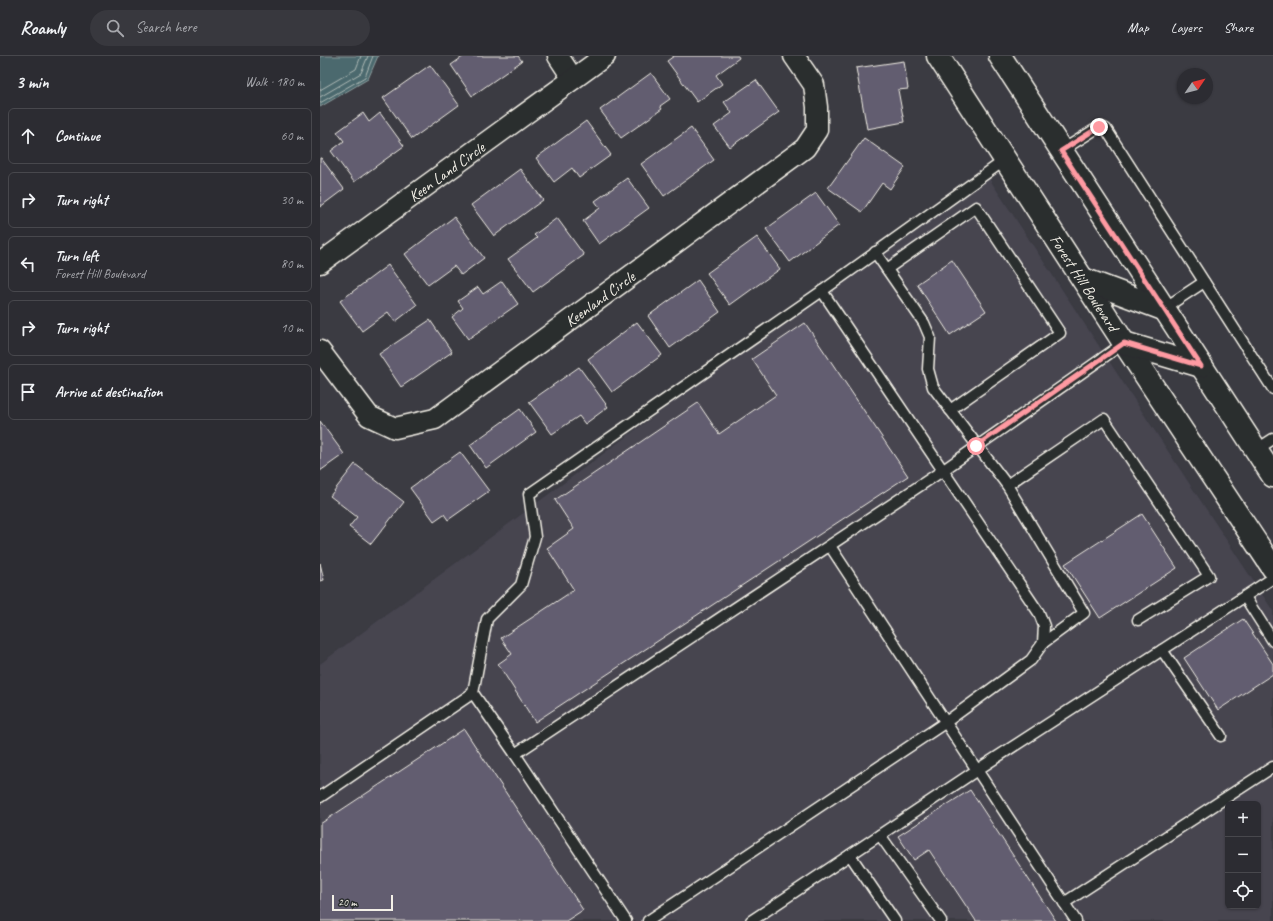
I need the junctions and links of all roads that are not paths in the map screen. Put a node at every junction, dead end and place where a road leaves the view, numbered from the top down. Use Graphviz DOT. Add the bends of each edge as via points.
graph roads {
  1 [pos="558,56"];
  2 [pos="605,56"];
  3 [pos="794,56"];
  4 [pos="938,56"];
  5 [pos="1000,56"];
  6 [pos="573,79"];
  7 [pos="1061,151"];
  8 [pos="1005,160"];
  9 [pos="875,252"];
  10 [pos="320,263"];
  11 [pos="887,269"];
  12 [pos="1083,279"];
  13 [pos="1204,282"];
  14 [pos="822,291"];
  15 [pos="1164,308"];
  16 [pos="1124,343"];
  17 [pos="320,351"];
  18 [pos="1201,366"];
  19 [pos="1273,389"];
  20 [pos="950,410"];
  21 [pos="1265,445"];
  22 [pos="976,446"];
  23 [pos="942,471"];
  24 [pos="1273,476"];
  25 [pos="1007,486"];
  26 [pos="830,546"];
  27 [pos="1273,568"];
  28 [pos="1273,578"];
  29 [pos="1245,597"];
  30 [pos="1138,620"];
  31 [pos="1273,641"];
  32 [pos="1043,643"];
  33 [pos="1162,650"];
  34 [pos="473,693"];
  35 [pos="946,722"];
  36 [pos="1221,736"];
  37 [pos="515,754"];
  38 [pos="1273,766"];
  39 [pos="977,770"];
  40 [pos="320,797"];
  41 [pos="880,835"];
  42 [pos="850,855"];
  43 [pos="1064,903"];
  44 [pos="626,921"];
  45 [pos="648,921"];
  46 [pos="751,921"];
  47 [pos="895,921"];
  48 [pos="940,921"];
  49 [pos="1076,921"];
  1 -- 6 [label="street"];
  2 -- 6 [label="street, Keen Land Circle"];
  3 -- 17 [label="street, Keenland Circle" via="814,85 817,107 817,130 805,148 435,420 395,428 369,416"];
  4 -- 8 [label="main road, Forest Hill Boulevard"];
  5 -- 7 [label="main road"];
  6 -- 10 [label="street, Keen Land Circle"];
  7 -- 13 [label="lane" via="1099,127 1106,130"];
  7 -- 15 [label="main road"];
  8 -- 9 [label="lane"];
  8 -- 12 [label="main road, Forest Hill Boulevard"];
  9 -- 11 [label="lane"];
  9 -- 14 [label="lane"];
  11 -- 20 [label="lane" via="924,323 930,337 928,368 933,387"];
  11 -- 20 [label="lane" via="976,208 1060,333"];
  12 -- 15 [label="main road"];
  12 -- 16 [label="main road, Forest Hill Boulevard"];
  13 -- 15 [label="lane"];
  13 -- 19 [label="lane"];
  14 -- 23 [label="lane"];
  14 -- 34 [label="lane" via="529,494 535,537 521,585 487,619"];
  15 -- 18 [label="main road"];
  16 -- 18 [label="main road"];
  16 -- 22 [label="lane"];
  16 -- 27 [label="main road, Forest Hill Boulevard"];
  18 -- 21 [label="main road"];
  20 -- 22 [label="lane"];
  21 -- 24 [label="main road"];
  22 -- 23 [label="lane"];
  22 -- 25 [label="lane"];
  23 -- 26 [label="lane"];
  23 -- 32 [label="lane" via="1038,613 1044,626"];
  25 -- 30 [label="lane" via="1104,419 1209,576"];
  25 -- 32 [label="lane" via="1084,614"];
  26 -- 35 [label="lane"];
  26 -- 37 [label="lane"];
  28 -- 29 [label="lane"];
  29 -- 31 [label="lane"];
  29 -- 33 [label="lane"];
  32 -- 35 [label="lane" via="1031,660"];
  33 -- 36 [label="lane"];
  33 -- 39 [label="lane"];
  34 -- 37 [label="lane"];
  34 -- 40 [label="lane"];
  35 -- 39 [label="lane"];
  35 -- 45 [label="lane"];
  37 -- 44 [label="lane"];
  38 -- 43 [label="lane"];
  39 -- 41 [label="lane"];
  39 -- 43 [label="lane"];
  41 -- 42 [label="lane"];
  41 -- 48 [label="lane"];
  42 -- 46 [label="lane"];
  42 -- 47 [label="lane"];
  43 -- 49 [label="lane"];
}
